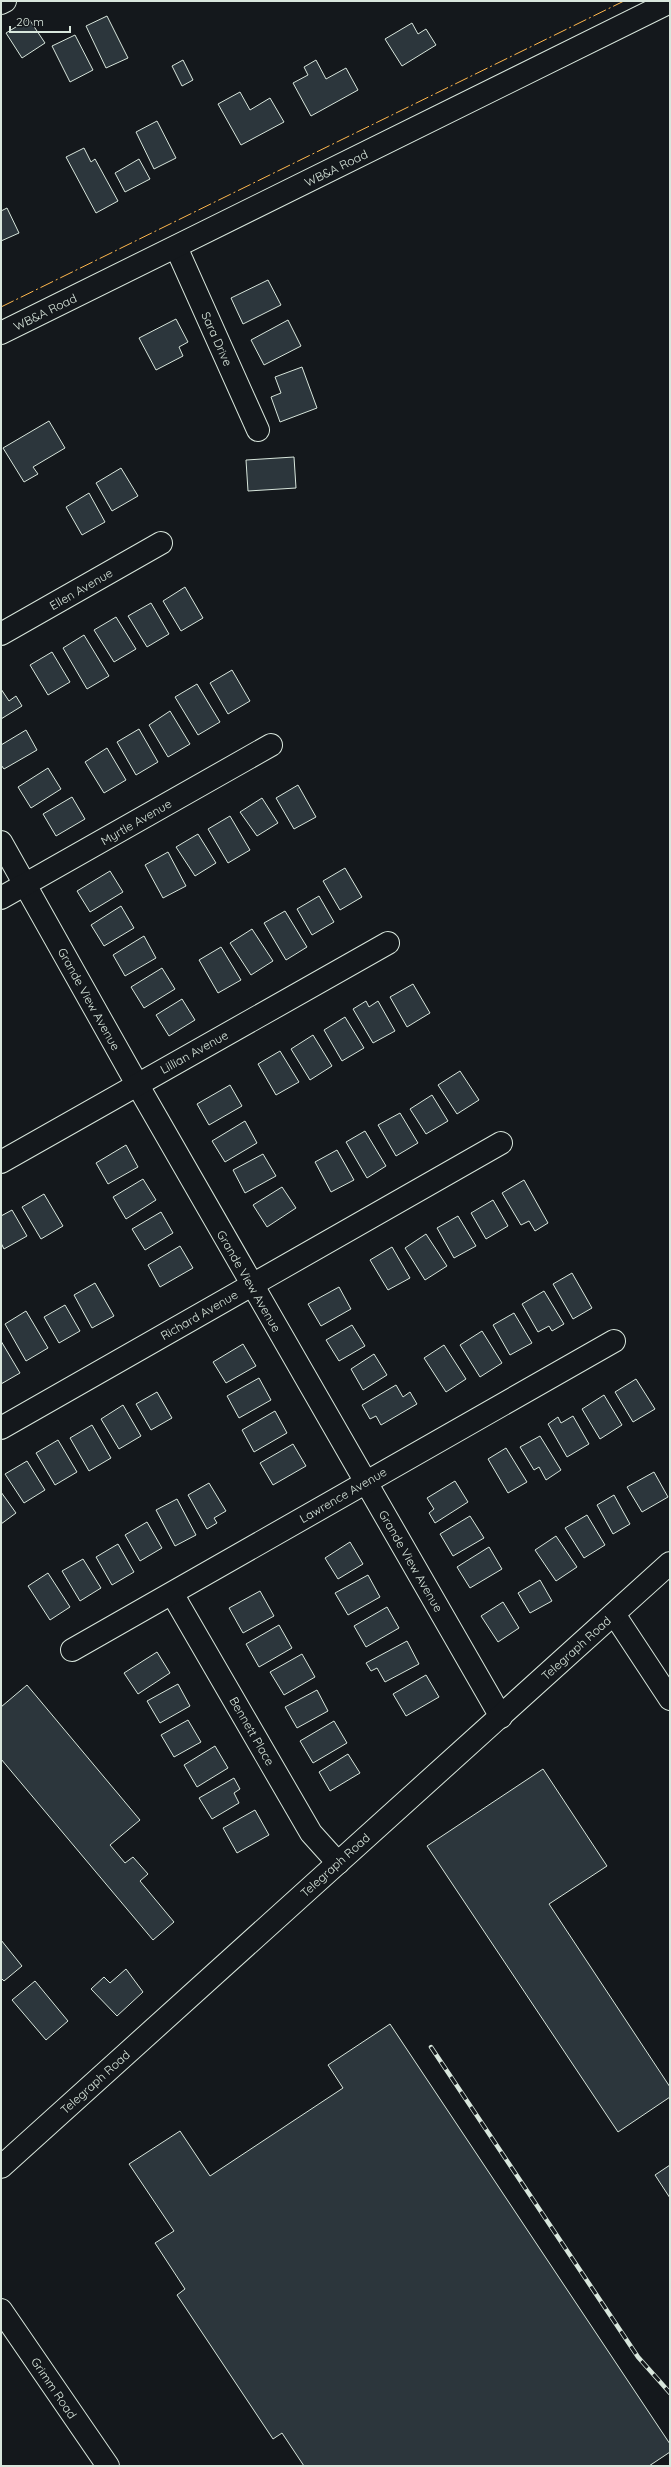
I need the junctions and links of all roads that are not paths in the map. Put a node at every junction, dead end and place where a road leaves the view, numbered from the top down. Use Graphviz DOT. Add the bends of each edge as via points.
graph roads {
  1 [pos="5,1"];
  2 [pos="670,2"];
  3 [pos="1,3"];
  4 [pos="176,247"];
  5 [pos="1,333"];
  6 [pos="258,430"];
  7 [pos="160,543"];
  8 [pos="1,634"];
  9 [pos="271,745"];
  10 [pos="1,842"];
  11 [pos="26,884"];
  12 [pos="1,898"];
  13 [pos="388,943"];
  14 [pos="137,1084"];
  15 [pos="501,1143"];
  16 [pos="1,1162"];
  17 [pos="252,1284"];
  18 [pos="614,1340"];
  19 [pos="1,1428"];
  20 [pos="365,1482"];
  21 [pos="670,1564"];
  22 [pos="173,1594"];
  23 [pos="614,1614"];
  24 [pos="72,1650"];
  25 [pos="670,1699"];
  26 [pos="501,1717"];
  27 [pos="338,1863"];
  28 [pos="1,2167"];
  29 [pos="1,2310"];
  30 [pos="108,2466"];
  1 -- 3 [label="street"];
  2 -- 4 [label="street, WB&A Road"];
  4 -- 5 [label="street, WB&A Road"];
  4 -- 6 [label="street, Sara Drive"];
  7 -- 8 [label="street, Ellen Avenue"];
  9 -- 11 [label="street, Myrtle Avenue"];
  10 -- 11 [label="street, Grande View Avenue"];
  11 -- 12 [label="street, Myrtle Avenue"];
  11 -- 14 [label="street, Grande View Avenue"];
  13 -- 14 [label="street, Lillian Avenue"];
  14 -- 16 [label="street, Lillian Avenue"];
  14 -- 17 [label="street, Grande View Avenue"];
  15 -- 17 [label="street, Richard Avenue"];
  17 -- 19 [label="street, Richard Avenue"];
  17 -- 20 [label="street, Grande View Avenue"];
  18 -- 20 [label="street, Lawrence Avenue"];
  20 -- 22 [label="street, Lawrence Avenue"];
  20 -- 26 [label="street, Grande View Avenue"];
  21 -- 23 [label="street, Telegraph Road"];
  22 -- 24 [label="street, Lawrence Avenue"];
  22 -- 27 [label="street, Bennett Place" via="311,1833"];
  23 -- 25 [label="street"];
  23 -- 26 [label="street, Telegraph Road"];
  26 -- 27 [label="street, Telegraph Road"];
  27 -- 28 [label="street, Telegraph Road"];
  29 -- 30 [label="street, Grimm Road"];
}
